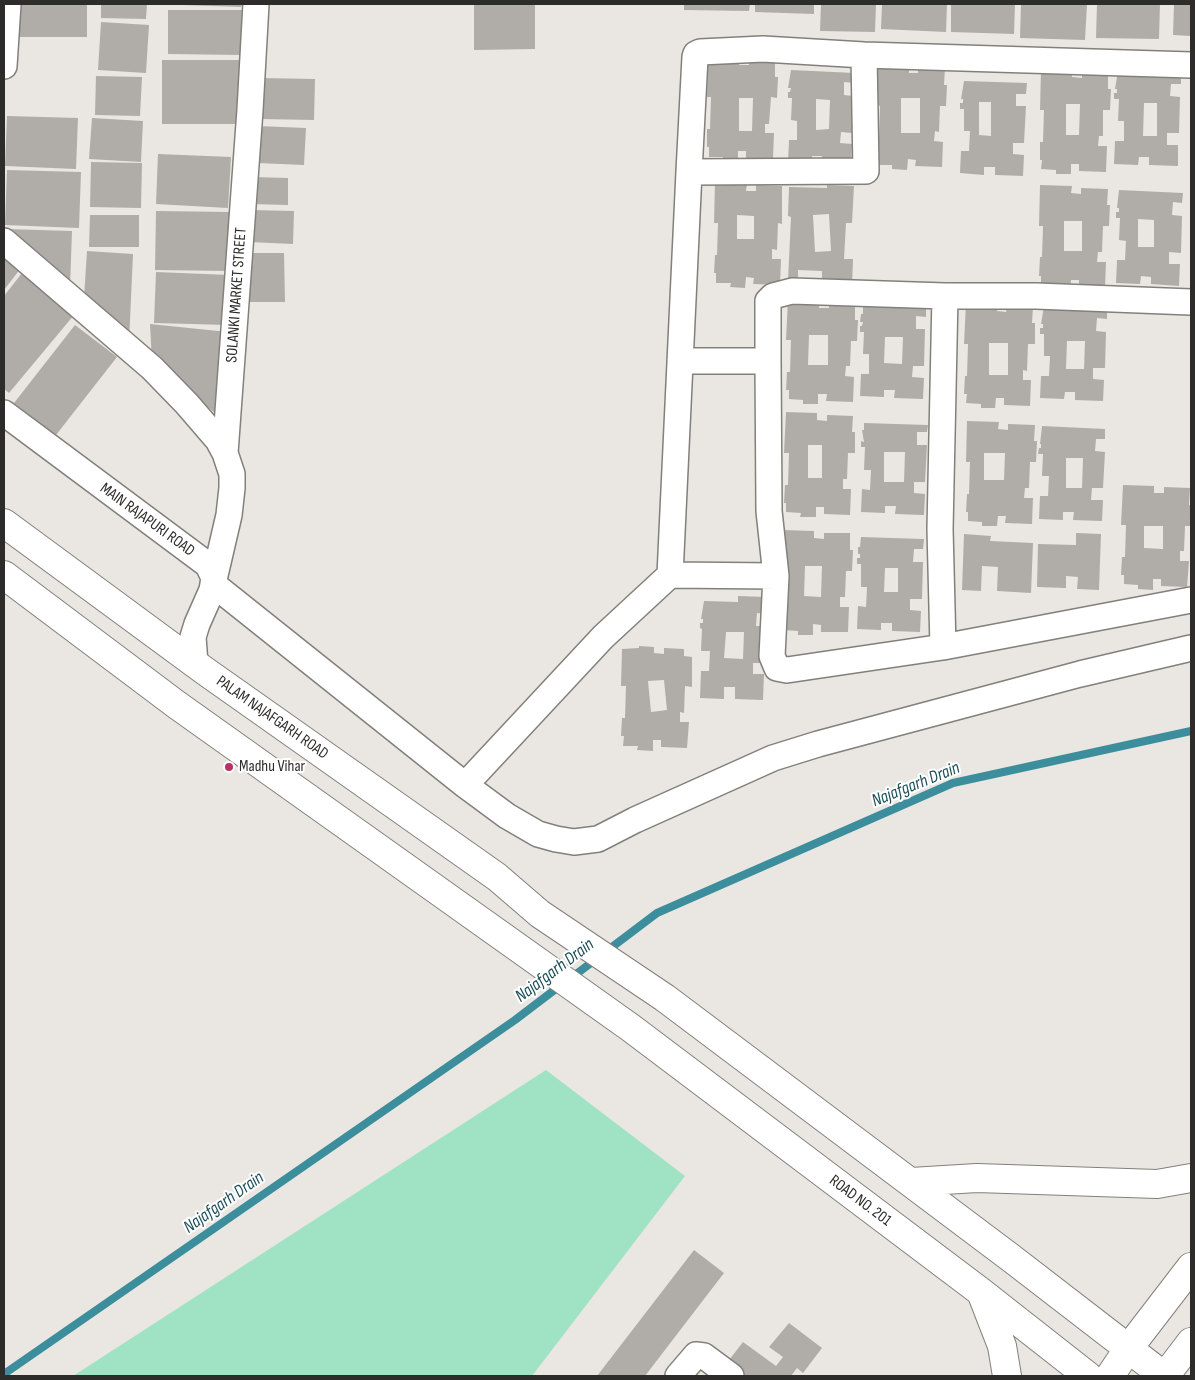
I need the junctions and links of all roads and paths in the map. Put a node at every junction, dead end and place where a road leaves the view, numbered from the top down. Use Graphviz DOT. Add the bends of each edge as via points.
graph roads {
  1 [pos="8,4"];
  2 [pos="256,4"];
  3 [pos="864,56"];
  4 [pos="1191,65"];
  5 [pos="4,66"];
  6 [pos="688,172"];
  7 [pos="4,241"];
  8 [pos="945,296"];
  9 [pos="1191,302"];
  10 [pos="680,361"];
  11 [pos="768,361"];
  12 [pos="4,413"];
  13 [pos="225,453"];
  14 [pos="4,523"];
  15 [pos="4,575"];
  16 [pos="670,575"];
  17 [pos="776,576"];
  18 [pos="213,584"];
  19 [pos="1191,600"];
  20 [pos="943,647"];
  21 [pos="1191,648"];
  22 [pos="195,664"];
  23 [pos="465,785"];
  24 [pos="1191,1178"];
  25 [pos="911,1182"];
  26 [pos="1191,1267"];
  27 [pos="980,1292"];
  28 [pos="1191,1342"];
  29 [pos="1128,1349"];
  30 [pos="678,1376"];
  31 [pos="731,1376"];
  32 [pos="1007,1376"];
  33 [pos="1088,1376"];
  34 [pos="1110,1376"];
  35 [pos="1164,1376"];
  1 -- 5 [label="street"];
  2 -- 13 [label="street, SOLANKI MARKET STREET"];
  3 -- 4 [label="street"];
  3 -- 6 [label="street" via="763,50 696,54"];
  3 -- 6 [label="street" via="866,171"];
  6 -- 10 [label="street"];
  7 -- 13 [label="street" via="152,368 218,440"];
  8 -- 9 [label="street"];
  8 -- 11 [label="street" via="781,293 768,301"];
  8 -- 20 [label="street" via="940,529"];
  10 -- 11 [label="street"];
  10 -- 16 [label="street"];
  11 -- 17 [label="street" via="770,511"];
  12 -- 18 [label="street, MAIN RAJAPURI ROAD" via="208,565"];
  13 -- 18 [label="street, SOLANKI MARKET STREET" via="232,474 232,488"];
  14 -- 22 [label="main road, PALAM NAJAFGARH ROAD"];
  15 -- 27 [label="main road, ROAD NO. 201" via="177,705 631,1028"];
  16 -- 17 [label="street"];
  16 -- 23 [label="street" via="603,637"];
  17 -- 20 [label="street" via="772,656 777,668 787,670"];
  18 -- 22 [label="street" via="193,637"];
  18 -- 23 [label="street"];
  19 -- 20 [label="street"];
  21 -- 23 [label="street" via="1080,674 773,758 598,839 574,842 538,834"];
  22 -- 25 [label="main road, PALAM NAJAFGARH ROAD" via="497,877 540,914 665,998"];
  24 -- 25 [label="main road" via="1157,1184 977,1178"];
  25 -- 29 [label="main road, PALAM NAJAFGARH ROAD"];
  26 -- 29 [label="main road"];
  27 -- 32 [label="main road" via="1002,1346"];
  27 -- 33 [label="main road, ROAD NO. 201"];
  28 -- 35 [label="main road"];
  29 -- 34 [label="main road"];
  29 -- 35 [label="main road, PALAM NAJAFGARH ROAD"];
  30 -- 31 [label="street" via="696,1355 704,1356"];
}
